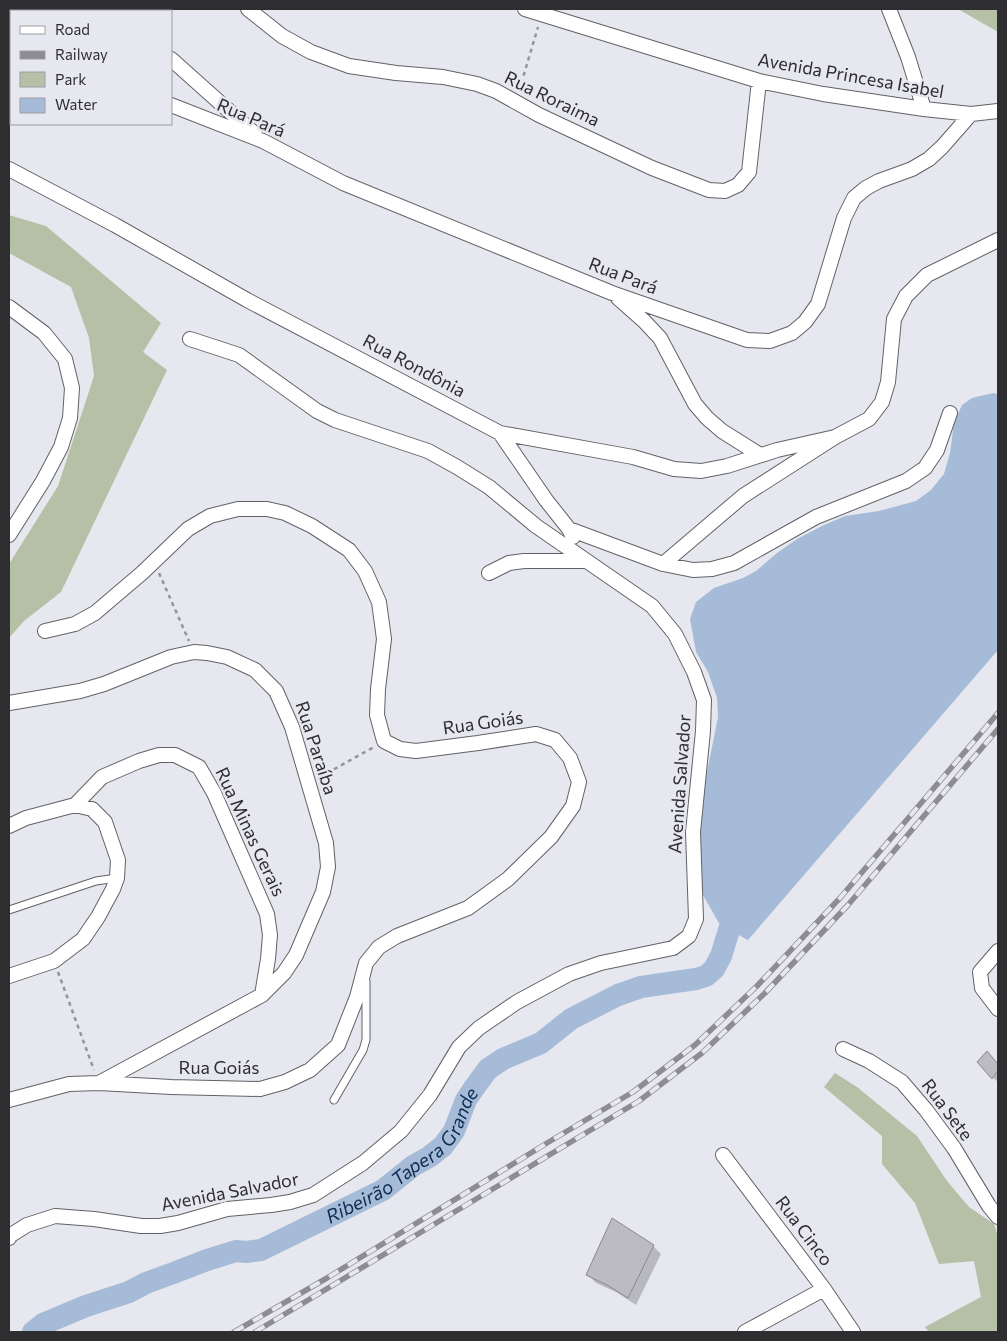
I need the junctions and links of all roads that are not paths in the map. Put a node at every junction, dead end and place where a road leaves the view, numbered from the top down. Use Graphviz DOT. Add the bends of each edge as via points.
graph roads {
  1 [pos="248,9"];
  2 [pos="525,9"];
  3 [pos="889,9"];
  4 [pos="172,60"];
  5 [pos="759,81"];
  6 [pos="172,106"];
  7 [pos="924,109"];
  8 [pos="998,111"];
  9 [pos="972,114"];
  10 [pos="263,142"];
  11 [pos="9,169"];
  12 [pos="998,240"];
  13 [pos="612,293"];
  14 [pos="9,307"];
  15 [pos="190,339"];
  16 [pos="950,413"];
  17 [pos="500,433"];
  18 [pos="835,437"];
  19 [pos="760,455"];
  20 [pos="9,514"];
  21 [pos="569,529"];
  22 [pos="10,533"];
  23 [pos="585,561"];
  24 [pos="663,564"];
  25 [pos="489,573"];
  26 [pos="45,631"];
  27 [pos="9,702"];
  28 [pos="76,805"];
  29 [pos="9,826"];
  30 [pos="117,878"];
  31 [pos="9,910"];
  32 [pos="998,951"];
  33 [pos="366,963"];
  34 [pos="9,976"];
  35 [pos="262,995"];
  36 [pos="998,1009"];
  37 [pos="843,1049"];
  38 [pos="99,1083"];
  39 [pos="9,1100"];
  40 [pos="334,1100"];
  41 [pos="723,1155"];
  42 [pos="998,1217"];
  43 [pos="9,1238"];
  44 [pos="824,1289"];
  45 [pos="745,1332"];
  46 [pos="854,1332"];
  1 -- 5 [label="street, Rua Roraima" via="282,36 311,52 349,66 477,84 652,168 709,190 725,191 738,185 749,172"];
  2 -- 5 [label="street, Avenida Princesa Isabel"];
  3 -- 7 [label="street"];
  4 -- 10 [label="street"];
  5 -- 7 [label="street, Avenida Princesa Isabel"];
  6 -- 10 [label="street, Rua Pará"];
  7 -- 9 [label="street, Avenida Princesa Isabel"];
  8 -- 9 [label="street"];
  9 -- 13 [label="street, Rua Pará" via="929,159 879,181 854,198 844,218 818,304 792,333 770,341 747,340"];
  10 -- 13 [label="street, Rua Pará" via="343,183"];
  11 -- 17 [label="street, Rua Rondônia" via="247,300"];
  12 -- 18 [label="street, Rua Rondônia" via="927,275 906,296 894,319 888,382 882,402 869,419"];
  13 -- 19 [label="street" via="660,338 695,404 707,418"];
  14 -- 22 [label="street" via="44,333 65,359 72,388 70,418 61,447"];
  15 -- 23 [label="street" via="239,355 329,417 428,451 457,467 490,487"];
  16 -- 24 [label="street" via="937,450 925,468 906,481 816,517 734,563 693,570"];
  17 -- 19 [label="street, Rua Rondônia" via="633,457 674,469 701,471"];
  17 -- 21 [label="street, Avenida Salvador"];
  18 -- 19 [label="street, Rua Rondônia"];
  18 -- 24 [label="street, Rua Rondônia" via="743,496"];
  20 -- 22 [label="street"];
  21 -- 23 [label="street, Avenida Salvador"];
  21 -- 24 [label="street"];
  23 -- 25 [label="street" via="524,561 510,563"];
  23 -- 43 [label="street, Avenida Salvador" via="652,606 674,634 704,700 693,832 696,919 689,936 673,948 600,963 569,974 517,1002 479,1028 459,1047 430,1094 401,1131 363,1164 313,1195 290,1202 227,1209 160,1226 55,1216 27,1225"];
  26 -- 33 [label="street, Rua Goiás" via="75,624 95,613 188,529 210,516 238,509 267,509 285,513 312,526 348,550 365,571 380,602 384,639 377,715 384,741 400,749 416,751 536,734 555,740 570,758 579,782 573,806 551,837 508,880 468,908 397,936 379,947"];
  27 -- 35 [label="street, Rua Paraíba" via="80,691 194,652 227,657 255,670 276,692 292,727 309,783 326,843 328,867 323,892 296,955 284,973"];
  28 -- 29 [label="street" via="26,818"];
  28 -- 30 [label="street" via="92,809 105,822 118,860"];
  28 -- 35 [label="street, Rua Minas Gerais" via="102,777 139,761 159,755 175,755 199,766 267,914 270,934"];
  30 -- 31 [label="lane" via="96,881"];
  30 -- 34 [label="street" via="83,939 54,961"];
  32 -- 36 [label="street" via="980,972 980,980 982,988"];
  33 -- 38 [label="street, Rua Goiás" via="338,1045 310,1070 285,1082 260,1089"];
  33 -- 40 [label="lane" via="366,1040"];
  35 -- 38 [label="street, Rua Paraíba"];
  37 -- 42 [label="street, Rua Sete" via="902,1082 954,1148"];
  38 -- 39 [label="street" via="69,1084"];
  41 -- 44 [label="street, Rua Cinco"];
  44 -- 45 [label="street"];
  44 -- 46 [label="street, Rua Cinco"];
}
